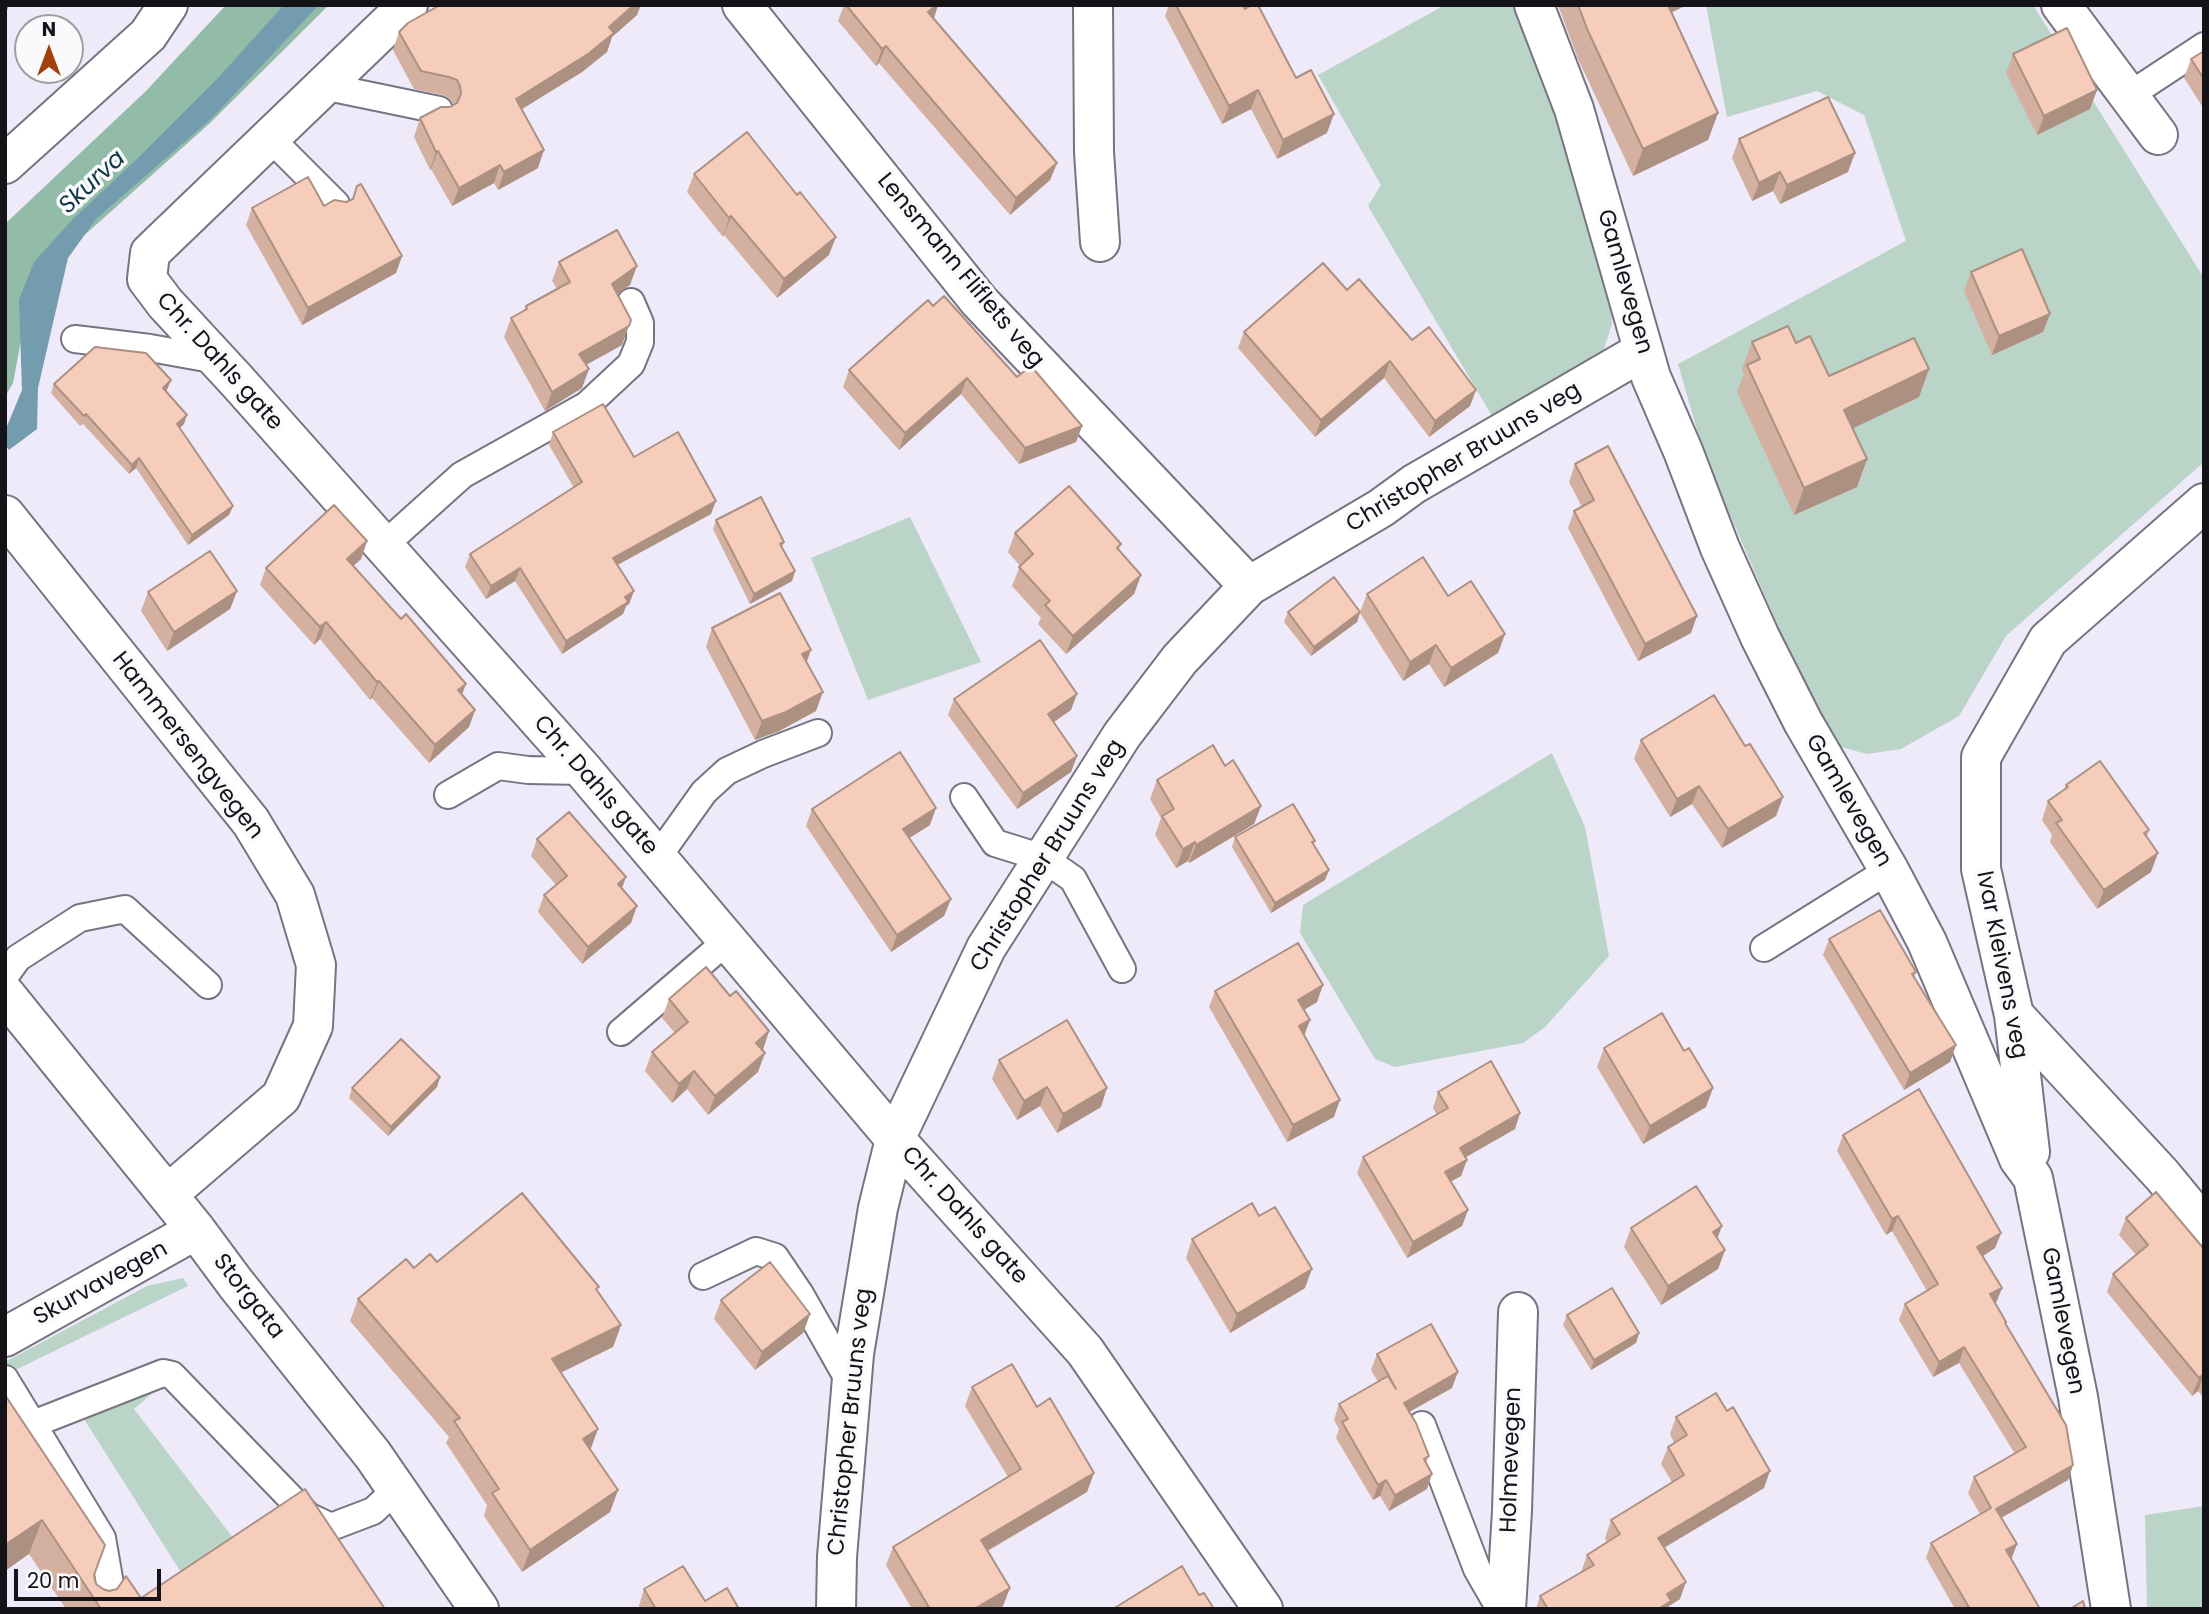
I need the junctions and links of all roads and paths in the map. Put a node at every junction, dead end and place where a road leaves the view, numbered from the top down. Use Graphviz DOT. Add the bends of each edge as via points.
graph roads {
  1 [pos="169,5"];
  2 [pos="408,5"];
  3 [pos="742,5"];
  4 [pos="1093,5"];
  5 [pos="1534,5"];
  6 [pos="2061,5"];
  7 [pos="2204,46"];
  8 [pos="323,86"];
  9 [pos="2128,96"];
  10 [pos="439,110"];
  11 [pos="2158,135"];
  12 [pos="270,138"];
  13 [pos="5,164"];
  14 [pos="336,204"];
  15 [pos="1100,242"];
  16 [pos="631,302"];
  17 [pos="75,339"];
  18 [pos="1643,351"];
  19 [pos="217,360"];
  20 [pos="2204,503"];
  21 [pos="5,515"];
  22 [pos="383,545"];
  23 [pos="1249,586"];
  24 [pos="818,733"];
  25 [pos="583,771"];
  26 [pos="448,794"];
  27 [pos="964,797"];
  28 [pos="657,858"];
  29 [pos="1043,859"];
  30 [pos="1889,870"];
  31 [pos="727,941"];
  32 [pos="1764,948"];
  33 [pos="1122,969"];
  34 [pos="5,976"];
  35 [pos="208,985"];
  36 [pos="5,994"];
  37 [pos="2014,1015"];
  38 [pos="621,1032"];
  39 [pos="895,1139"];
  40 [pos="2033,1178"];
  41 [pos="168,1194"];
  42 [pos="2204,1226"];
  43 [pos="196,1230"];
  44 [pos="703,1276"];
  45 [pos="1518,1311"];
  46 [pos="5,1337"];
  47 [pos="5,1378"];
  48 [pos="851,1384"];
  49 [pos="33,1424"];
  50 [pos="1422,1424"];
  51 [pos="397,1489"];
  52 [pos="97,1609"];
  53 [pos="479,1609"];
  54 [pos="836,1609"];
  55 [pos="1263,1609"];
  56 [pos="1500,1609"];
  57 [pos="1506,1609"];
  58 [pos="2111,1609"];
  1 -- 13 [label="street" via="148,35"];
  2 -- 8 [label="street, Chr. Dahls gate"];
  3 -- 23 [label="street, Lensmann Fliflets veg" via="979,301"];
  4 -- 15 [label="street"];
  5 -- 18 [label="street, Gamlevegen" via="1574,109"];
  6 -- 9 [label="street"];
  7 -- 9 [label="lane"];
  8 -- 10 [label="lane"];
  8 -- 12 [label="street, Chr. Dahls gate"];
  9 -- 11 [label="street"];
  12 -- 14 [label="lane"];
  12 -- 19 [label="street, Chr. Dahls gate" via="150,253 147,279"];
  16 -- 22 [label="lane" via="640,324 640,341 631,364 587,405 462,475"];
  17 -- 19 [label="lane"];
  18 -- 23 [label="street, Christopher Bruuns veg"];
  18 -- 30 [label="street, Gamlevegen" via="1759,637"];
  19 -- 22 [label="street, Chr. Dahls gate"];
  20 -- 37 [label="street, Ivar Kleivens veg" via="2048,640 1981,757 1981,869"];
  21 -- 41 [label="street, Hammersengvegen" via="251,822 295,894 316,965 313,1026 281,1097"];
  22 -- 25 [label="street, Chr. Dahls gate"];
  23 -- 29 [label="street, Christopher Bruuns veg" via="1180,659 1122,735"];
  24 -- 28 [label="lane" via="727,771 704,792"];
  25 -- 26 [label="lane" via="498,766"];
  25 -- 28 [label="street, Chr. Dahls gate"];
  27 -- 29 [label="lane" via="995,843"];
  28 -- 31 [label="street, Chr. Dahls gate"];
  29 -- 33 [label="lane" via="1073,879"];
  29 -- 39 [label="street, Christopher Bruuns veg" via="986,948"];
  30 -- 32 [label="lane"];
  30 -- 40 [label="street, Gamlevegen" via="1927,942 2020,1159"];
  31 -- 38 [label="lane"];
  31 -- 39 [label="street, Chr. Dahls gate"];
  34 -- 35 [label="lane" via="18,958 80,918 125,909"];
  36 -- 41 [label="street, Storgata"];
  37 -- 40 [label="street, Ivar Kleivens veg"];
  37 -- 42 [label="street"];
  39 -- 48 [label="street, Christopher Bruuns veg" via="877,1208"];
  39 -- 55 [label="street, Chr. Dahls gate" via="1085,1351"];
  40 -- 58 [label="street, Gamlevegen" via="2078,1397"];
  41 -- 43 [label="street, Storgata"];
  43 -- 46 [label="street, Skurvavegen"];
  43 -- 51 [label="street, Storgata"];
  44 -- 48 [label="lane" via="756,1251 775,1257"];
  45 -- 57 [label="street, Holmevegen"];
  47 -- 49 [label="lane"];
  48 -- 54 [label="street, Christopher Bruuns veg"];
  49 -- 51 [label="lane" via="163,1373 172,1375 308,1516 331,1527 373,1511"];
  49 -- 52 [label="lane" via="102,1538 110,1584"];
  50 -- 56 [label="lane" via="1477,1569"];
  51 -- 53 [label="street, Storgata"];
}
